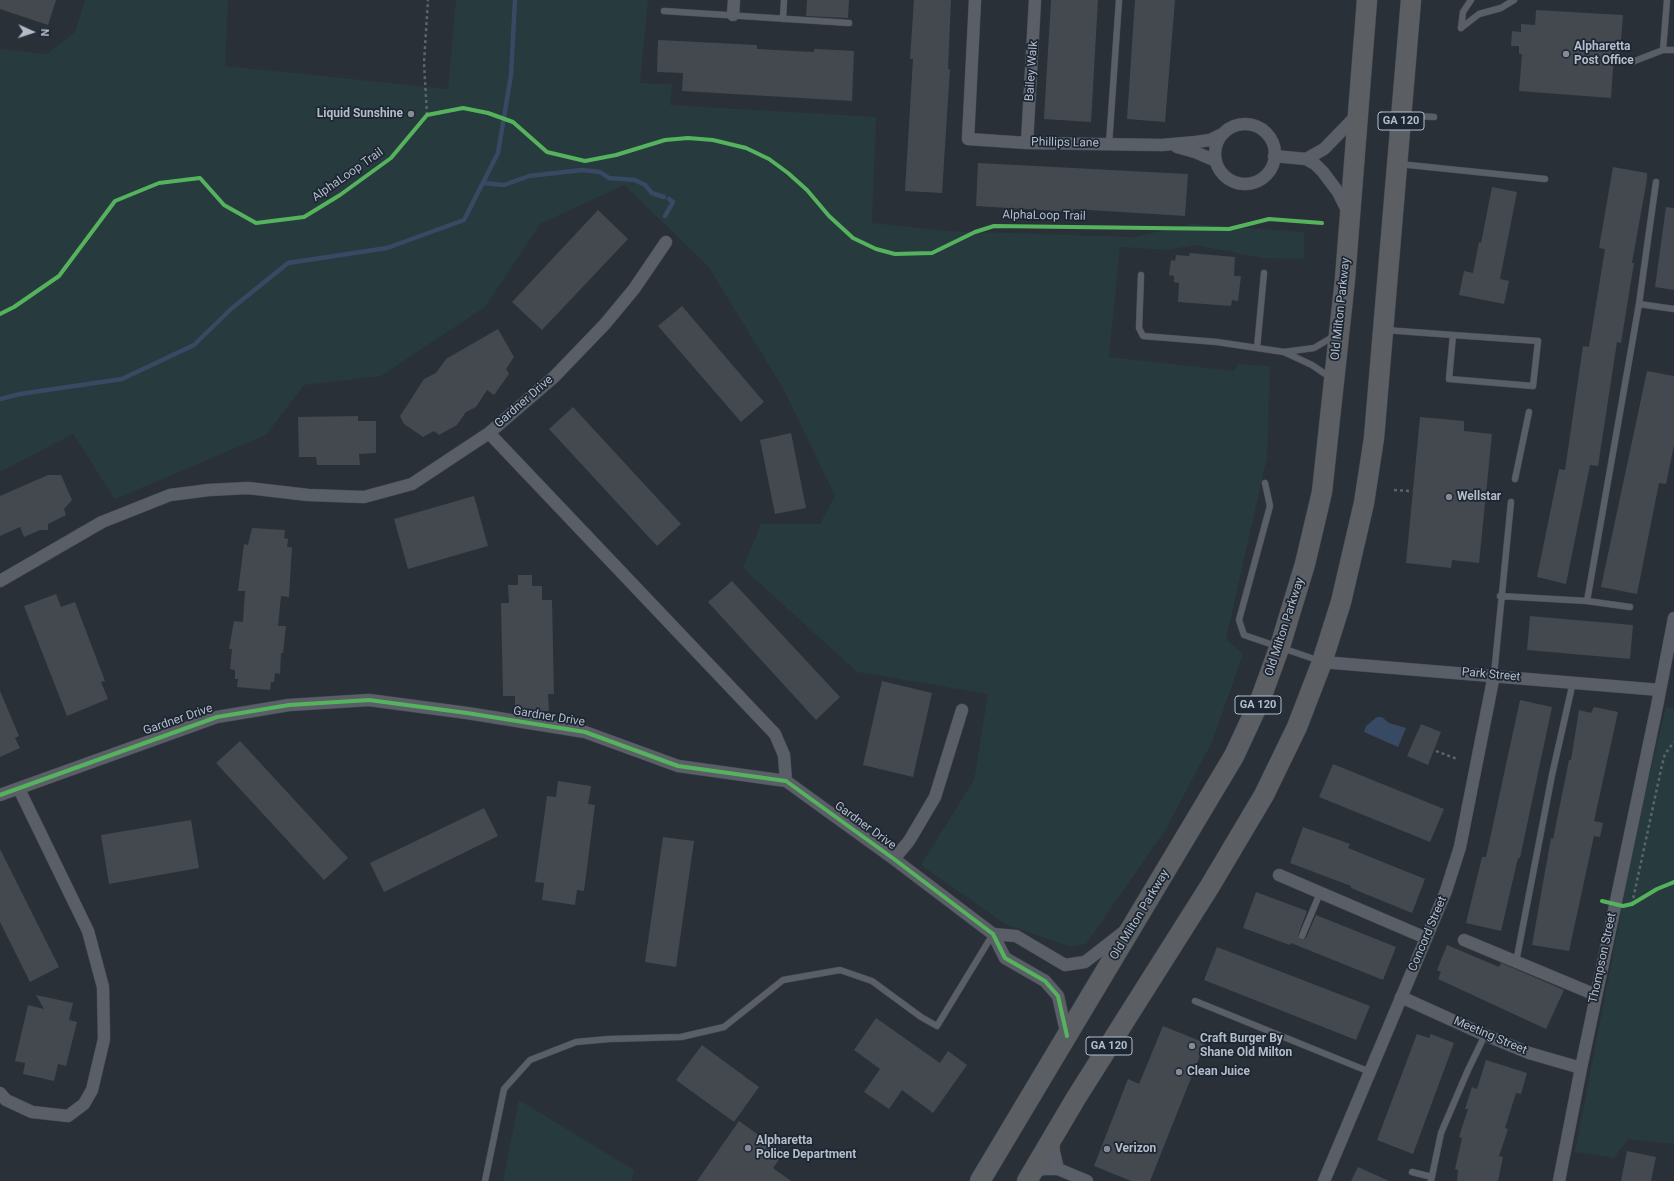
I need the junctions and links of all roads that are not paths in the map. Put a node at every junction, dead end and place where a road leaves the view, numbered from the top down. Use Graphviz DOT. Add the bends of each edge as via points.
graph roads {
  1 [pos="734,0"];
  2 [pos="784,0"];
  3 [pos="975,0"];
  4 [pos="1035,0"];
  5 [pos="1118,0"];
  6 [pos="1367,0"];
  7 [pos="1411,0"];
  8 [pos="1470,0"];
  9 [pos="1514,0"];
  10 [pos="1667,0"];
  11 [pos="664,11"];
  12 [pos="733,15"];
  13 [pos="783,19"];
  14 [pos="849,23"];
  15 [pos="1663,50"];
  16 [pos="1674,50"];
  17 [pos="1632,62"];
  18 [pos="1356,115"];
  19 [pos="1402,115"];
  20 [pos="1434,117"];
  21 [pos="1222,134"];
  22 [pos="1027,143"];
  23 [pos="1109,144"];
  24 [pos="1162,145"];
  25 [pos="1274,156"];
  26 [pos="1306,159"];
  27 [pos="1216,161"];
  28 [pos="1398,164"];
  29 [pos="1545,179"];
  30 [pos="1656,182"];
  31 [pos="1350,215"];
  32 [pos="666,242"];
  33 [pos="1264,273"];
  34 [pos="1141,275"];
  35 [pos="1639,304"];
  36 [pos="1674,309"];
  37 [pos="1384,330"];
  38 [pos="1339,333"];
  39 [pos="1453,335"];
  40 [pos="1257,348"];
  41 [pos="1284,352"];
  42 [pos="1334,380"];
  43 [pos="1529,412"];
  44 [pos="489,433"];
  45 [pos="1515,479"];
  46 [pos="1265,482"];
  47 [pos="1511,502"];
  48 [pos="0,581"];
  49 [pos="1500,596"];
  50 [pos="1587,601"];
  51 [pos="1630,607"];
  52 [pos="1674,618"];
  53 [pos="1279,648"];
  54 [pos="1322,662"];
  55 [pos="1494,675"];
  56 [pos="1573,682"];
  57 [pos="1660,690"];
  58 [pos="962,710"];
  59 [pos="786,781"];
  60 [pos="19,789"];
  61 [pos="0,795"];
  62 [pos="894,859"];
  63 [pos="1279,875"];
  64 [pos="1320,893"];
  65 [pos="1135,923"];
  66 [pos="993,934"];
  67 [pos="1302,936"];
  68 [pos="1426,938"];
  69 [pos="1464,940"];
  70 [pos="1516,962"];
  71 [pos="1596,995"];
  72 [pos="1401,997"];
  73 [pos="1195,1001"];
  74 [pos="1485,1035"];
  75 [pos="1067,1036"];
  76 [pos="1581,1068"];
  77 [pos="1370,1072"];
  78 [pos="0,1093"];
  79 [pos="1053,1139"];
  80 [pos="1058,1169"];
  81 [pos="1412,1172"];
  82 [pos="1030,1177"];
  83 [pos="1431,1179"];
  84 [pos="485,1181"];
  85 [pos="980,1181"];
  86 [pos="1087,1181"];
  87 [pos="1324,1181"];
  88 [pos="1559,1181"];
  1 -- 12 [label="street"];
  2 -- 13 [label="lane"];
  3 -- 22 [label="street, Phillips Lane" via="968,139"];
  4 -- 22 [label="street, Bailey Walk"];
  5 -- 23 [label="lane"];
  6 -- 18 [label="highway, Old Milton Parkway / GA 120"];
  7 -- 19 [label="highway, GA 120"];
  8 -- 9 [label="lane" via="1463,12 1461,28 1478,14 1502,8"];
  10 -- 15 [label="lane"];
  11 -- 12 [label="lane"];
  12 -- 13 [label="lane"];
  13 -- 14 [label="lane"];
  15 -- 16 [label="lane"];
  15 -- 17 [label="lane"];
  18 -- 26 [label="street" via="1324,149"];
  18 -- 31 [label="highway, Old Milton Parkway / GA 120"];
  19 -- 20 [label="lane"];
  19 -- 28 [label="highway, GA 120"];
  21 -- 24 [label="street, Phillips Lane" via="1210,140"];
  21 -- 25 [label="street" via="1238,124 1256,126 1270,138"];
  21 -- 27 [label="street" via="1216,147"];
  22 -- 23 [label="street, Phillips Lane"];
  23 -- 24 [label="street, Phillips Lane"];
  24 -- 27 [label="street, Phillips Lane" via="1192,151"];
  25 -- 26 [label="street"];
  25 -- 27 [label="street" via="1267,173 1252,183 1243,183 1226,177"];
  26 -- 31 [label="street" via="1323,172 1338,192"];
  28 -- 29 [label="lane"];
  28 -- 37 [label="highway, GA 120"];
  30 -- 35 [label="lane"];
  31 -- 38 [label="highway, Old Milton Parkway / GA 120"];
  32 -- 44 [label="street, Gardner Drive" via="634,289 605,324 554,377"];
  33 -- 40 [label="lane"];
  34 -- 40 [label="lane" via="1139,328 1143,336"];
  35 -- 36 [label="lane"];
  35 -- 50 [label="lane"];
  37 -- 39 [label="lane"];
  37 -- 54 [label="highway, GA 120" via="1374,438 1364,503 1341,602"];
  38 -- 41 [label="lane" via="1314,348"];
  38 -- 42 [label="highway, Old Milton Parkway / GA 120"];
  39 -- 39 [label="lane" via="1538,341 1533,386 1449,379"];
  40 -- 41 [label="lane"];
  41 -- 42 [label="lane" via="1312,365"];
  42 -- 53 [label="highway, Old Milton Parkway / GA 120" via="1322,492 1305,564"];
  43 -- 45 [label="lane"];
  44 -- 48 [label="street, Gardner Drive" via="412,484 364,497 308,495 248,488 170,495 102,522"];
  44 -- 59 [label="street" via="775,734 784,755"];
  46 -- 53 [label="lane" via="1270,506 1238,620 1244,635"];
  47 -- 49 [label="lane"];
  49 -- 50 [label="lane"];
  49 -- 55 [label="lane"];
  50 -- 51 [label="lane"];
  52 -- 57 [label="street, Thompson Street"];
  53 -- 54 [label="lane"];
  53 -- 65 [label="highway, Old Milton Parkway / GA 120" via="1261,698 1234,756"];
  54 -- 55 [label="street, Park Street"];
  54 -- 79 [label="highway, GA 120" via="1297,726 1264,795"];
  55 -- 56 [label="street, Park Street"];
  55 -- 68 [label="street, Concord Street" via="1460,847 1446,891"];
  56 -- 57 [label="street, Park Street"];
  56 -- 70 [label="lane" via="1552,775"];
  57 -- 71 [label="street, Thompson Street"];
  58 -- 62 [label="street" via="935,797 909,841"];
  59 -- 60 [label="street, Gardner Drive" via="678,766 586,732 369,700 289,705 217,717"];
  59 -- 62 [label="street, Gardner Drive"];
  60 -- 61 [label="street, Gardner Drive"];
  60 -- 78 [label="street" via="88,931 103,987 104,1040 92,1090 84,1104 68,1116 32,1112 6,1100"];
  62 -- 66 [label="street, Gardner Drive"];
  63 -- 64 [label="street"];
  64 -- 67 [label="lane"];
  64 -- 68 [label="street"];
  65 -- 66 [label="street" via="1085,962 1065,965 1016,936"];
  65 -- 75 [label="highway, Old Milton Parkway / GA 120"];
  66 -- 75 [label="street, Gardner Drive" via="1005,958 1045,981 1058,996"];
  66 -- 84 [label="lane" via="937,1026 872,981 840,970 783,980 724,1027 681,1037 576,1042 530,1060 504,1089"];
  68 -- 72 [label="street, Concord Street"];
  69 -- 70 [label="street"];
  70 -- 71 [label="street"];
  71 -- 76 [label="street, Thompson Street"];
  72 -- 74 [label="street, Meeting Street"];
  72 -- 77 [label="street, Concord Street"];
  73 -- 77 [label="lane"];
  74 -- 76 [label="street, Meeting Street" via="1529,1053"];
  74 -- 83 [label="lane" via="1441,1133"];
  75 -- 85 [label="highway, Old Milton Parkway / GA 120"];
  76 -- 88 [label="street, Thompson Street"];
  77 -- 87 [label="street, Concord Street"];
  79 -- 80 [label="street"];
  79 -- 82 [label="highway, GA 120"];
  80 -- 82 [label="street" via="1043,1169"];
  80 -- 86 [label="street"];
  81 -- 83 [label="lane"];
}
